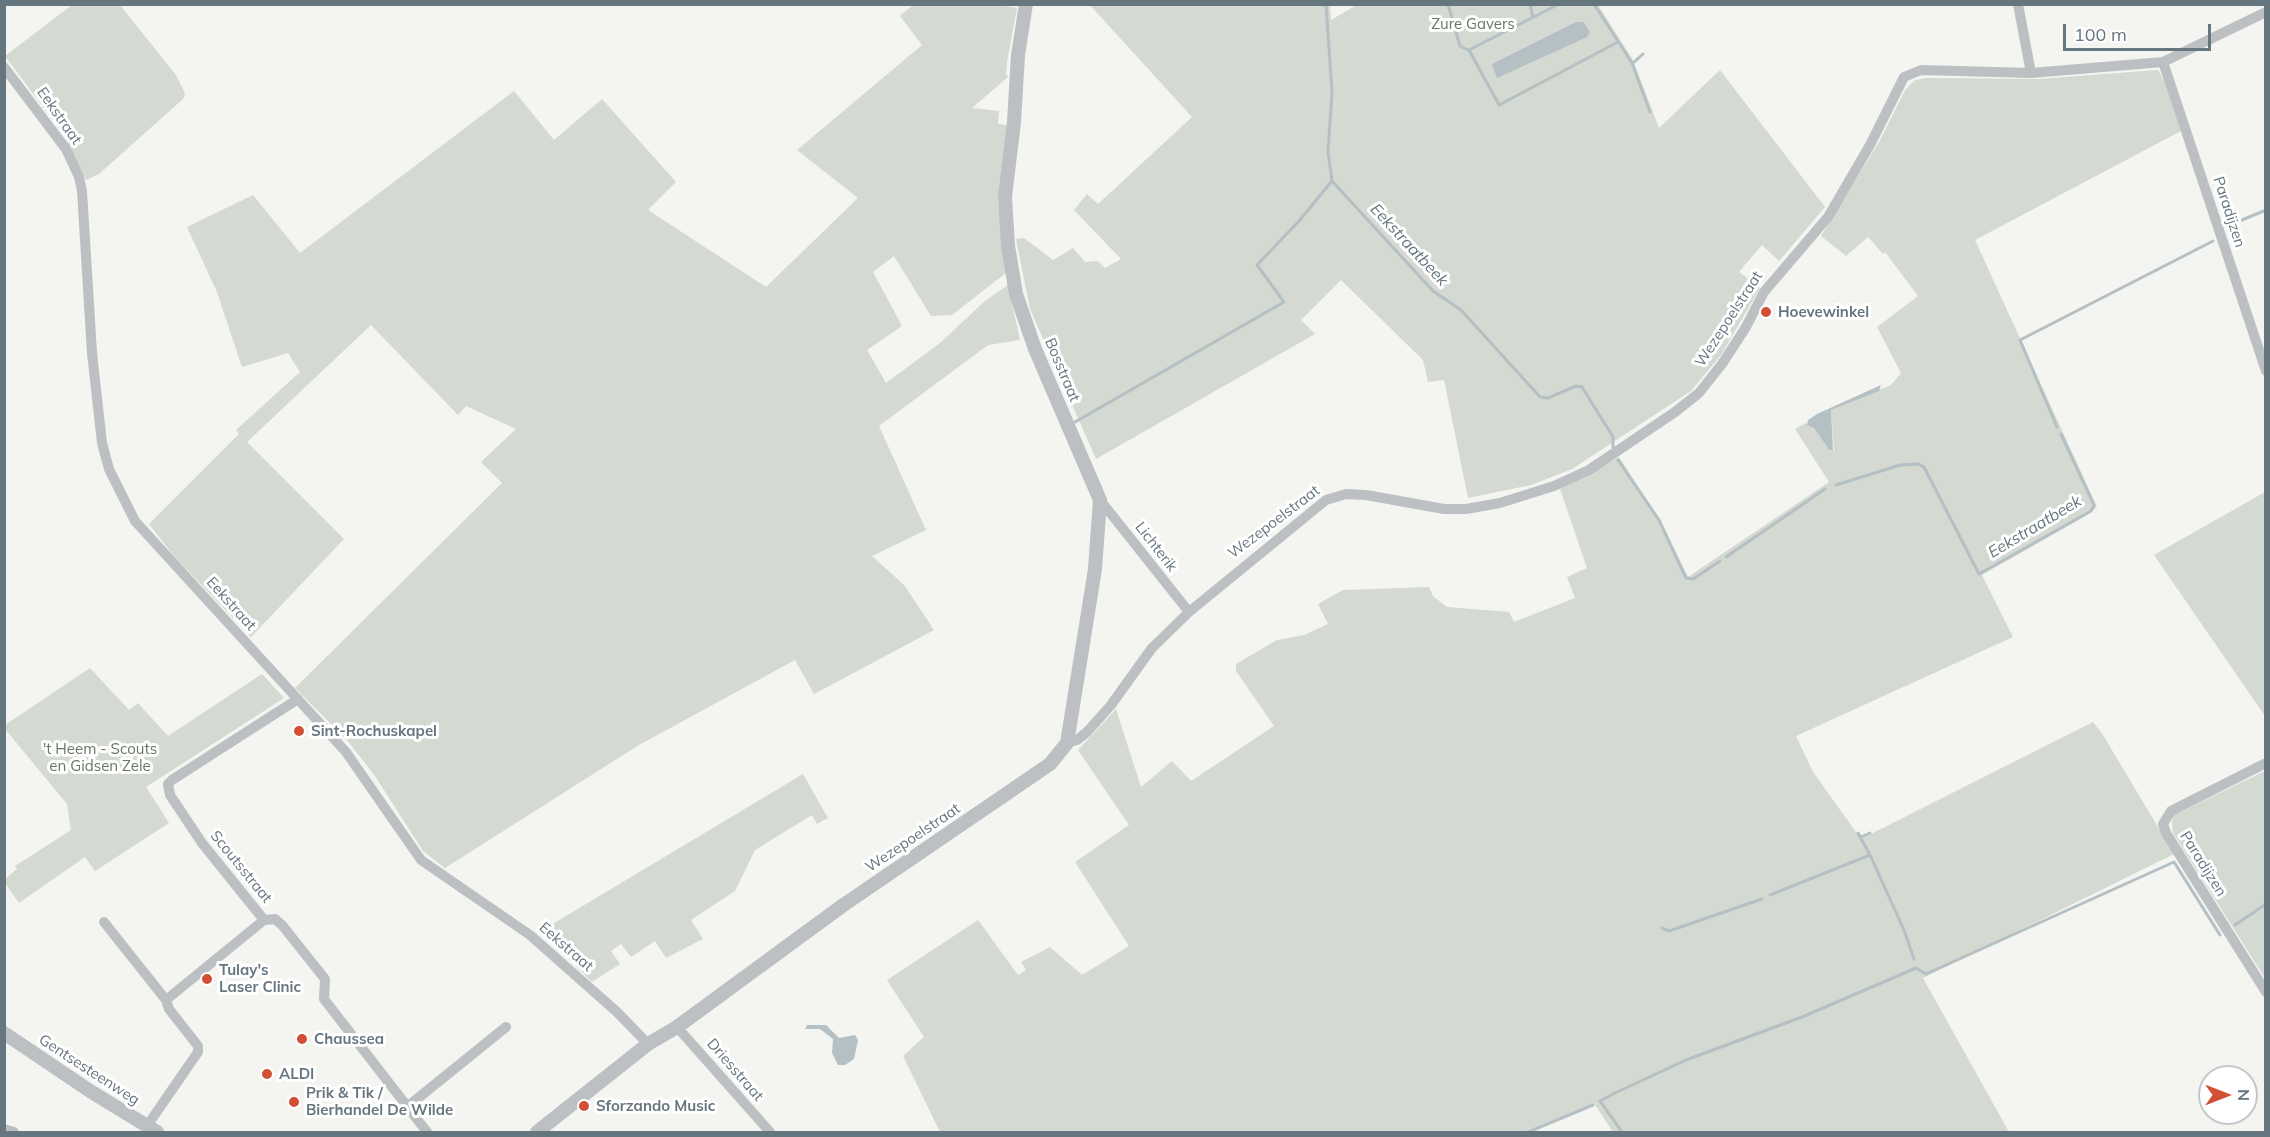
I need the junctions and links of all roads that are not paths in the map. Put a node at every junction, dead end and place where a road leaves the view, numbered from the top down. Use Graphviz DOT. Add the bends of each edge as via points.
graph roads {
  1 [pos="1026,4"];
  2 [pos="2018,4"];
  3 [pos="2265,12"];
  4 [pos="2163,62"];
  5 [pos="4,67"];
  6 [pos="2031,74"];
  7 [pos="2265,371"];
  8 [pos="1100,500"];
  9 [pos="1189,612"];
  10 [pos="298,699"];
  11 [pos="1066,743"];
  12 [pos="2265,763"];
  13 [pos="264,920"];
  14 [pos="104,922"];
  15 [pos="2265,992"];
  16 [pos="166,1000"];
  17 [pos="506,1027"];
  18 [pos="677,1027"];
  19 [pos="4,1033"];
  20 [pos="648,1044"];
  21 [pos="407,1107"];
  22 [pos="4,1129"];
  23 [pos="152,1129"];
  24 [pos="14,1132"];
  25 [pos="427,1132"];
  26 [pos="537,1132"];
  27 [pos="770,1132"];
  1 -- 8 [label="street, Bosstraat" via="1005,197 1008,246 1016,294 1035,349"];
  2 -- 6 [label="street"];
  3 -- 4 [label="street, Wezepoelstraat"];
  4 -- 6 [label="street, Wezepoelstraat"];
  4 -- 7 [label="street, Paradijzen"];
  5 -- 10 [label="street, Eekstraat" via="66,149 79,177 97,415 109,469 120,494 135,521"];
  6 -- 9 [label="street, Wezepoelstraat" via="1921,70 1904,77 1828,218 1764,292 1746,327 1699,393 1589,470 1554,486 1466,509 1346,494 1326,500"];
  8 -- 9 [label="street, Lichterik"];
  8 -- 11 [label="street, Bosstraat" via="1095,569"];
  9 -- 11 [label="street, Wezepoelstraat" via="1152,648 1087,732"];
  10 -- 13 [label="street, Scoutsstraat" via="168,784 170,795 202,843"];
  10 -- 20 [label="street, Eekstraat" via="346,752 422,860 530,935"];
  11 -- 18 [label="street, Wezepoelstraat" via="1050,764 842,906"];
  12 -- 15 [label="street, Paradijzen" via="2171,811 2163,824"];
  13 -- 16 [label="street"];
  13 -- 21 [label="street, Scoutsstraat" via="275,919 282,925 325,979 324,999"];
  14 -- 16 [label="street"];
  16 -- 23 [label="street" via="198,1052"];
  17 -- 21 [label="street"];
  18 -- 20 [label="street, Wezepoelstraat"];
  18 -- 27 [label="street, Driesstraat"];
  19 -- 23 [label="street, Gentsesteenweg"];
  20 -- 26 [label="street, Wezepoelstraat"];
  21 -- 25 [label="street, Scoutsstraat"];
  22 -- 24 [label="street"];
}
